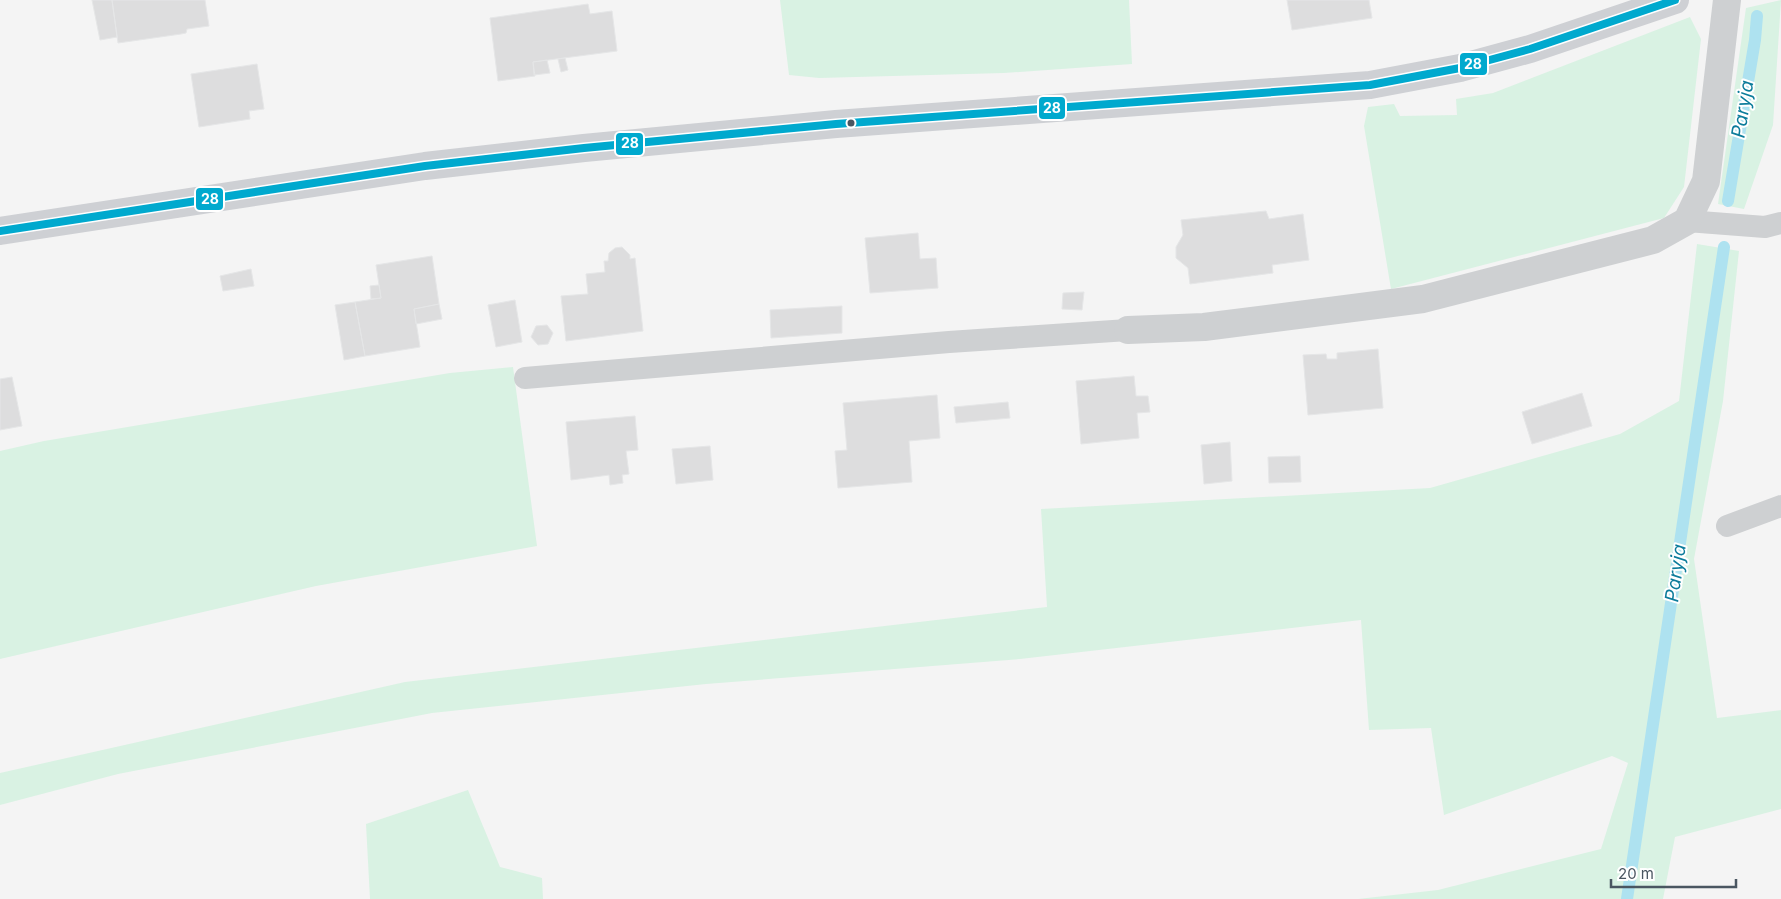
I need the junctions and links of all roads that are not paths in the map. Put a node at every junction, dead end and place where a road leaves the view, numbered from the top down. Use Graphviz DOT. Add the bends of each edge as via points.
graph roads {
  1 [pos="1675,0"];
  2 [pos="1727,0"];
  3 [pos="1686,221"];
  4 [pos="1781,223"];
  5 [pos="0,231"];
  6 [pos="1128,330"];
  7 [pos="525,378"];
  8 [pos="1781,506"];
  9 [pos="1727,526"];
  1 -- 5 [label="street" via="1530,49 1460,68 1370,85 836,124 584,148 425,166"];
  2 -- 3 [label="street" via="1706,181"];
  3 -- 4 [label="lane" via="1765,227"];
  3 -- 6 [label="street" via="1653,240 1424,299 1204,327"];
  6 -- 7 [label="lane"];
  8 -- 9 [label="lane"];
}
